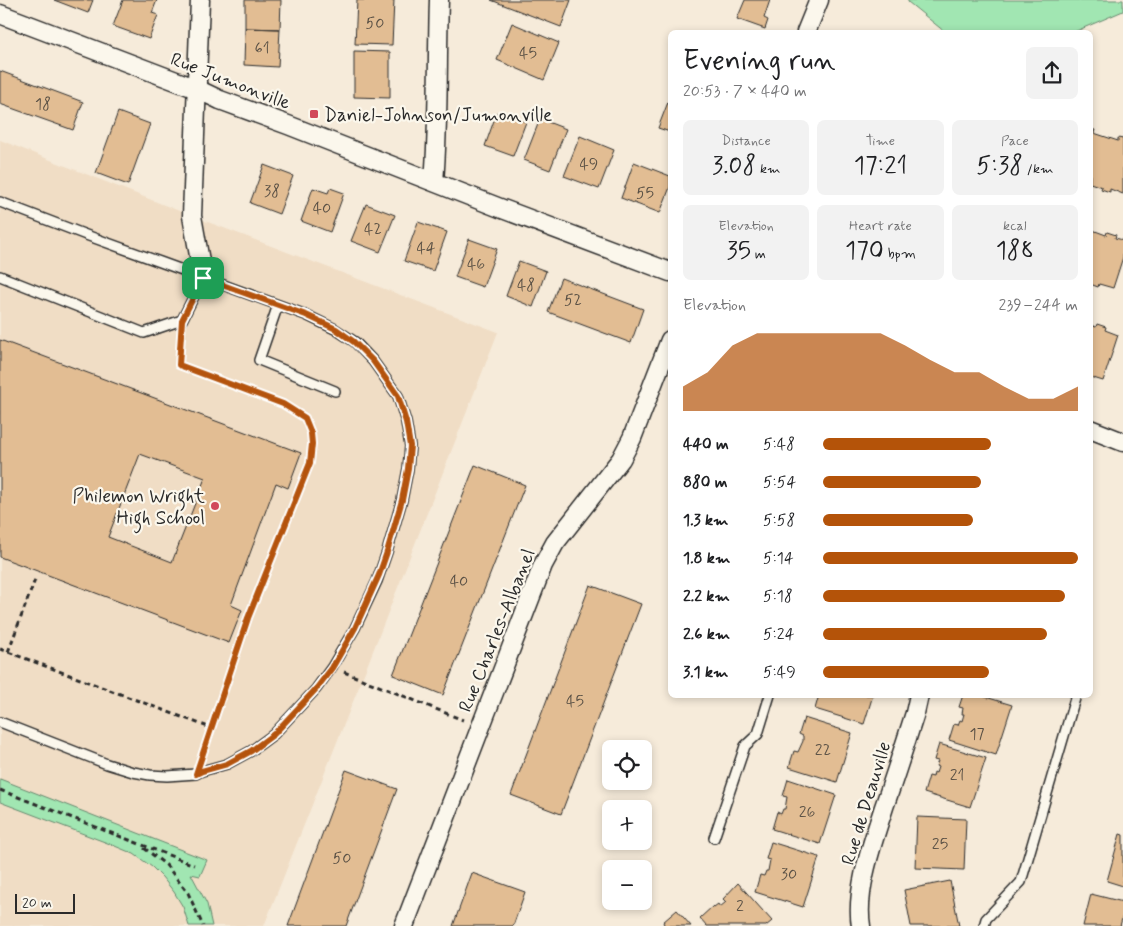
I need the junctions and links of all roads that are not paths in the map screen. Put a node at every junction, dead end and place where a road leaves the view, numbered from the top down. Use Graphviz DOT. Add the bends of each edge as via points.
graph roads {
  1 [pos="200,0"];
  2 [pos="439,0"];
  3 [pos="819,0"];
  4 [pos="0,14"];
  5 [pos="807,30"];
  6 [pos="197,89"];
  7 [pos="434,182"];
  8 [pos="0,202"];
  9 [pos="668,271"];
  10 [pos="0,276"];
  11 [pos="203,278"];
  12 [pos="278,305"];
  13 [pos="668,345"];
  14 [pos="335,391"];
  15 [pos="1093,430"];
  16 [pos="1123,442"];
  17 [pos="769,698"];
  18 [pos="919,698"];
  19 [pos="1075,698"];
  20 [pos="0,722"];
  21 [pos="714,838"];
  22 [pos="404,926"];
  23 [pos="860,926"];
  24 [pos="984,926"];
  1 -- 6 [label="street"];
  2 -- 7 [label="street"];
  3 -- 5 [label="street"];
  4 -- 6 [label="street, Rue Jumonville"];
  6 -- 7 [label="street, Rue Jumonville"];
  6 -- 11 [label="street" via="192,216"];
  7 -- 9 [label="street, Rue Jumonville"];
  8 -- 11 [label="lane"];
  10 -- 11 [label="lane" via="144,334 182,320"];
  11 -- 12 [label="lane"];
  12 -- 14 [label="lane" via="259,360"];
  12 -- 20 [label="lane" via="336,329 373,361 398,396 410,446 402,500 379,575 332,668 274,734 235,760 196,774 167,776 133,772"];
  13 -- 22 [label="street, Rue Charles-Albanel" via="621,459 555,543 543,565"];
  15 -- 16 [label="street"];
  17 -- 21 [label="lane" via="758,734 746,746"];
  18 -- 23 [label="street, Rue de Deauville" via="869,853 863,879"];
  19 -- 24 [label="lane" via="1021,882 986,919"];
}
